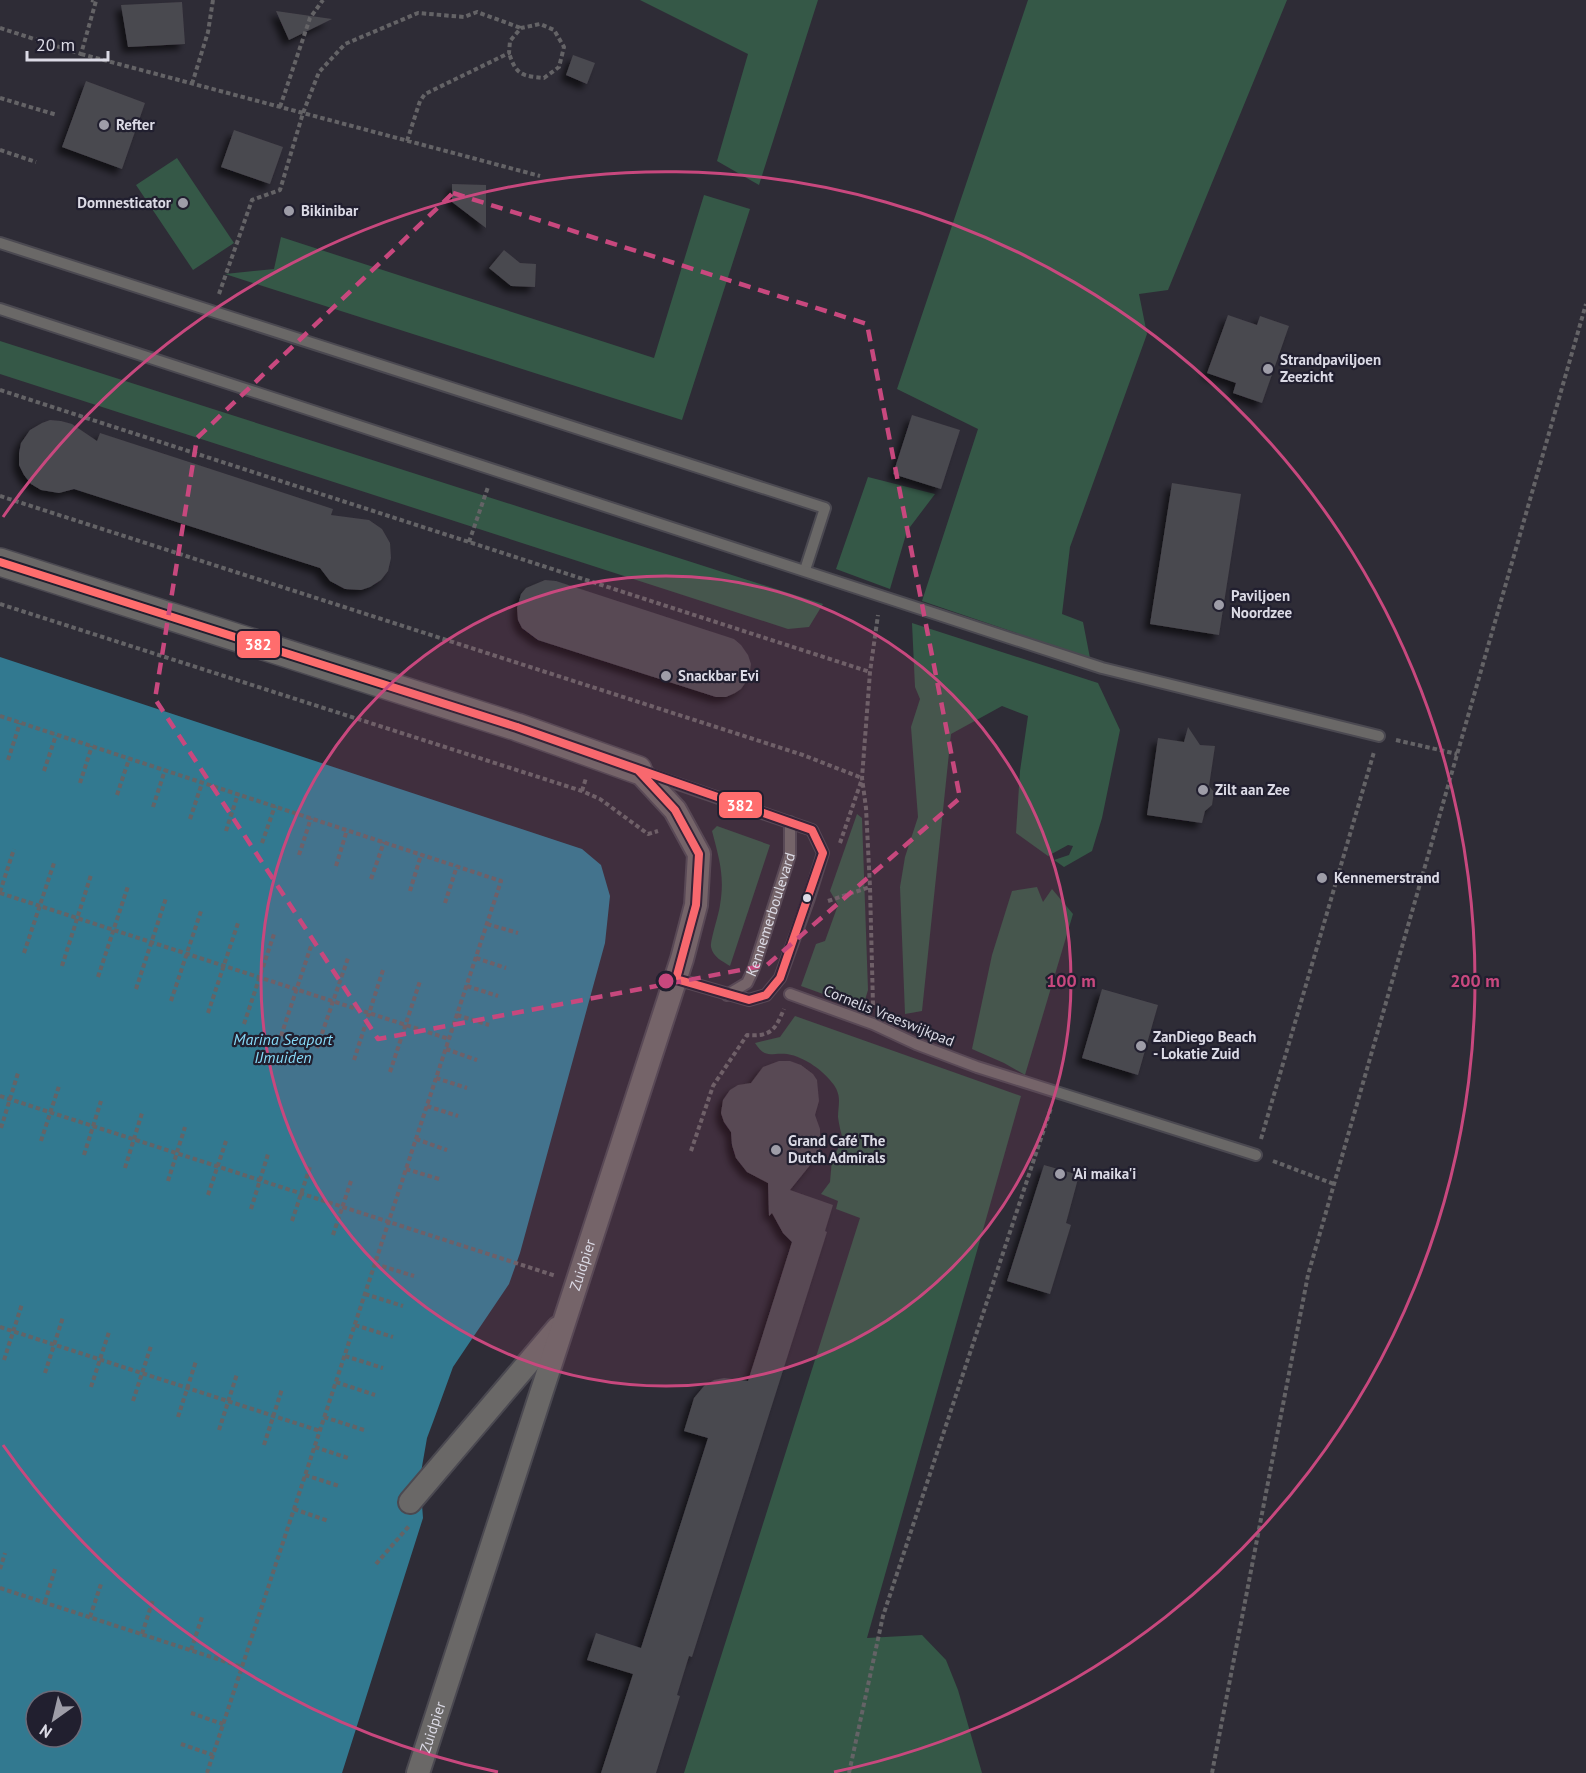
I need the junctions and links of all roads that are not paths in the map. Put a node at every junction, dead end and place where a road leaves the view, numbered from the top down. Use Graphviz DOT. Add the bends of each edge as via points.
graph roads {
  1 [pos="0,243"];
  2 [pos="0,309"];
  3 [pos="0,562"];
  4 [pos="805,570"];
  5 [pos="1379,736"];
  6 [pos="638,770"];
  7 [pos="790,822"];
  8 [pos="676,979"];
  9 [pos="790,994"];
  10 [pos="727,995"];
  11 [pos="1256,1155"];
  12 [pos="565,1320"];
  13 [pos="410,1502"];
  14 [pos="418,1773"];
  1 -- 4 [label="lane" via="825,508"];
  2 -- 4 [label="lane"];
  3 -- 6 [label="street, Kennemerboulevard" via="517,727"];
  4 -- 5 [label="lane" via="1102,668"];
  6 -- 7 [label="lane, Kennemerboulevard"];
  6 -- 8 [label="street, Zuidpier" via="675,810 699,854 696,905"];
  7 -- 10 [label="lane, Kennemerboulevard" via="790,855 754,968 747,983"];
  7 -- 10 [label="lane, Kennemerboulevard" via="812,830 823,853 780,978 765,995 749,1000"];
  8 -- 10 [label="lane, Kennemerboulevard"];
  8 -- 12 [label="street, Zuidpier"];
  9 -- 11 [label="lane, Cornelis Vreeswijkpad" via="976,1067"];
  12 -- 13 [label="street"];
  12 -- 14 [label="street, Zuidpier"];
}
